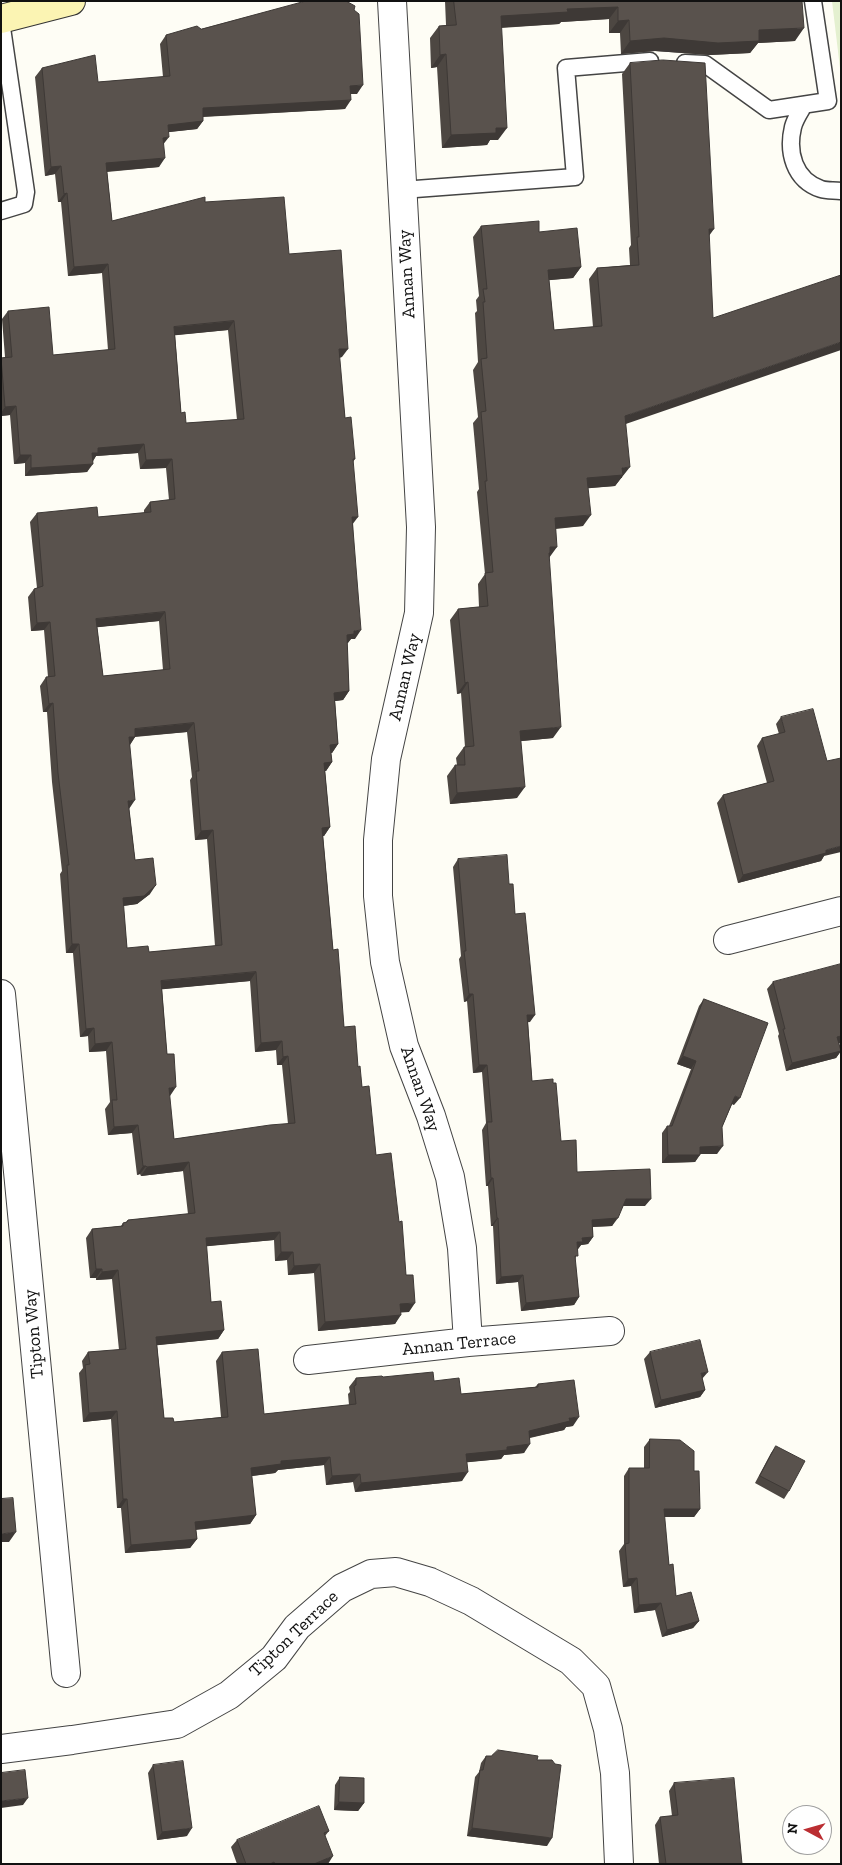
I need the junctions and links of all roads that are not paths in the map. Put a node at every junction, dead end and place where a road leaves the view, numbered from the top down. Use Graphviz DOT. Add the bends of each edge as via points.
graph roads {
  1 [pos="71,1"];
  2 [pos="392,1"];
  3 [pos="813,1"];
  4 [pos="1,20"];
  5 [pos="835,99"];
  6 [pos="804,105"];
  7 [pos="402,190"];
  8 [pos="841,191"];
  9 [pos="1,210"];
  10 [pos="841,911"];
  11 [pos="728,940"];
  12 [pos="1,994"];
  13 [pos="610,1330"];
  14 [pos="468,1342"];
  15 [pos="308,1360"];
  16 [pos="66,1673"];
  17 [pos="1,1748"];
  18 [pos="619,1864"];
  1 -- 4 [label="main road"];
  2 -- 7 [label="street, Annan Way"];
  3 -- 5 [label="lane"];
  4 -- 9 [label="lane" via="26,192 24,204"];
  5 -- 6 [label="lane"];
  6 -- 7 [label="lane" via="769,110 705,64 655,61 566,68 575,177"];
  6 -- 8 [label="lane" via="794,125 792,140 792,158 797,172 808,183 822,189"];
  7 -- 14 [label="street, Annan Way" via="421,527 419,612 386,759 378,840 378,896 385,962 404,1046 450,1177 462,1248"];
  10 -- 11 [label="street"];
  12 -- 16 [label="street, Tipton Way"];
  13 -- 14 [label="street, Annan Terrace"];
  14 -- 15 [label="street, Annan Terrace"];
  17 -- 18 [label="street, Tipton Terrace" via="177,1724 229,1695 274,1658 297,1627 342,1588 372,1574 396,1572 430,1582 470,1601 571,1661 596,1686 608,1729 615,1773"];
}
